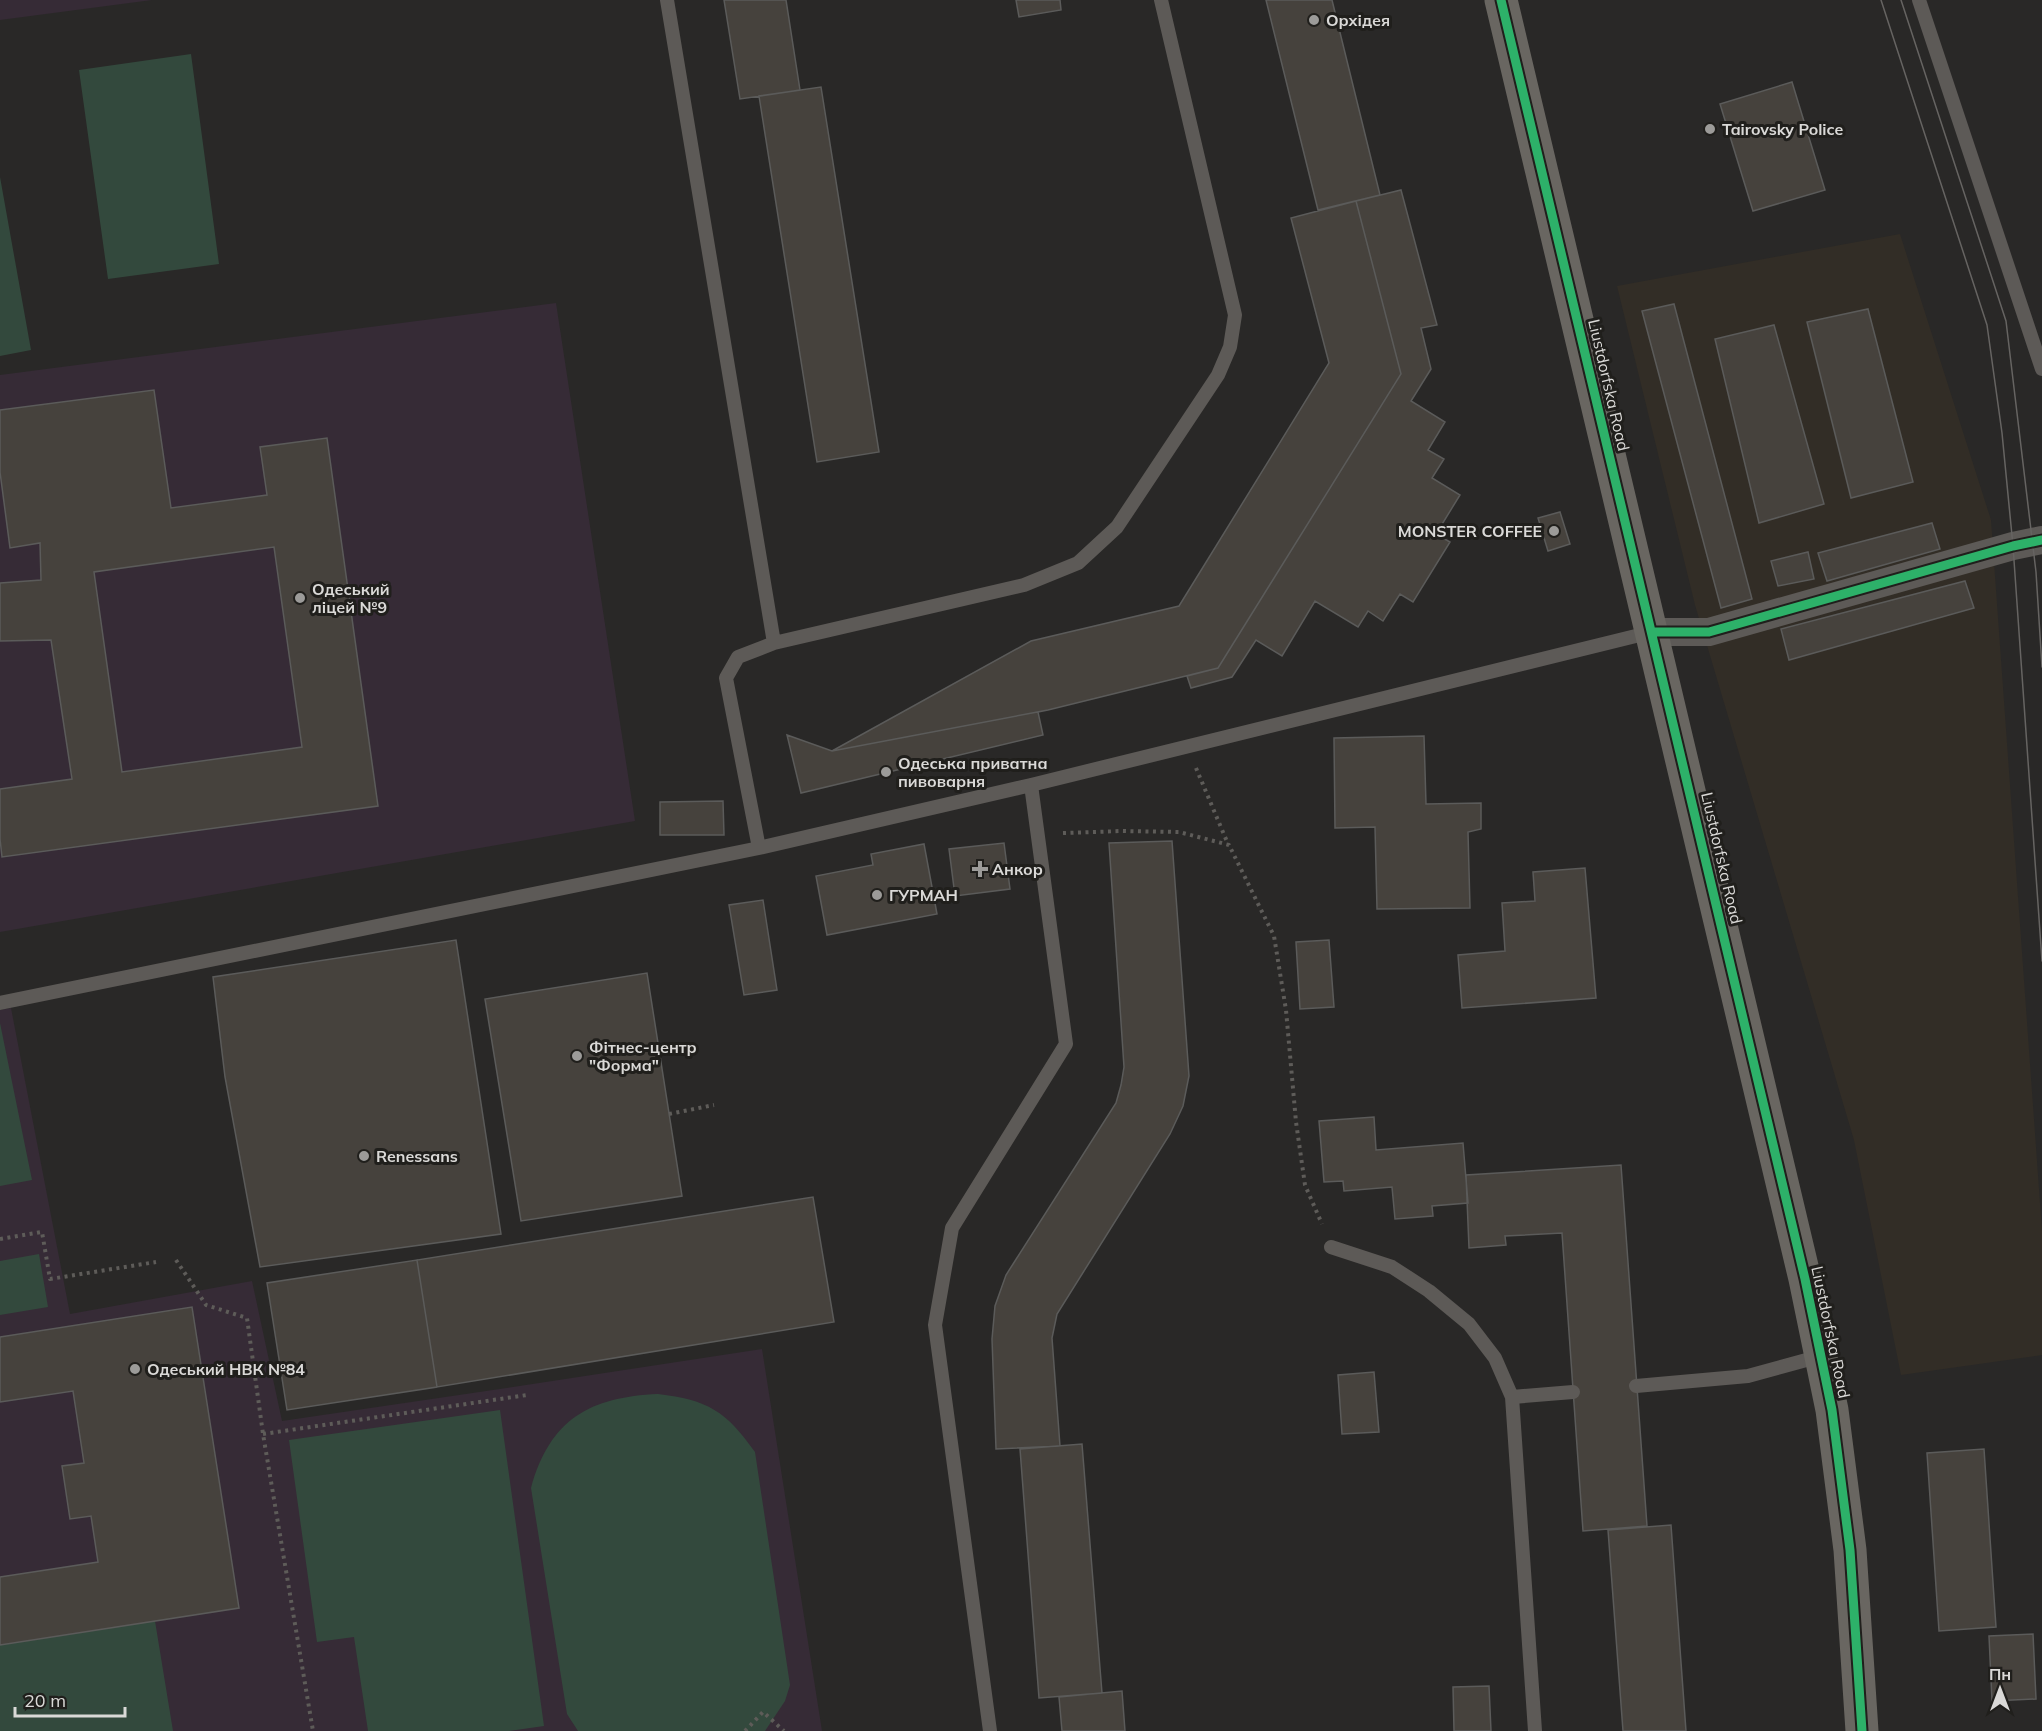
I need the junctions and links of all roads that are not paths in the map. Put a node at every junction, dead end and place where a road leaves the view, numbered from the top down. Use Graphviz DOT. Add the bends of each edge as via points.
graph roads {
  1 [pos="667,0"];
  2 [pos="1161,0"];
  3 [pos="1501,0"];
  4 [pos="1919,0"];
  5 [pos="2042,369"];
  6 [pos="2042,540"];
  7 [pos="1653,632"];
  8 [pos="774,643"];
  9 [pos="1032,785"];
  10 [pos="759,848"];
  11 [pos="0,1003"];
  12 [pos="1332,1246"];
  13 [pos="1821,1356"];
  14 [pos="1636,1386"];
  15 [pos="1573,1392"];
  16 [pos="1512,1396"];
  17 [pos="990,1731"];
  18 [pos="1535,1731"];
  19 [pos="1862,1731"];
  1 -- 8 [label="lane"];
  2 -- 8 [label="lane" via="1235,315 1230,347 1218,375 1117,528 1078,563 1023,585"];
  3 -- 7 [label="main road, Liustdorfska Road"];
  4 -- 5 [label="lane"];
  6 -- 7 [label="street" via="1709,632"];
  7 -- 9 [label="lane"];
  7 -- 13 [label="main road, Liustdorfska Road"];
  8 -- 10 [label="lane" via="738,657 726,678"];
  9 -- 10 [label="lane"];
  9 -- 17 [label="lane" via="1065,1044 952,1228 935,1325"];
  10 -- 11 [label="lane"];
  12 -- 16 [label="lane" via="1392,1267 1469,1324 1495,1358"];
  13 -- 14 [label="lane" via="1748,1376"];
  13 -- 19 [label="main road, Liustdorfska Road" via="1850,1550"];
  15 -- 16 [label="lane"];
  16 -- 18 [label="lane"];
}
